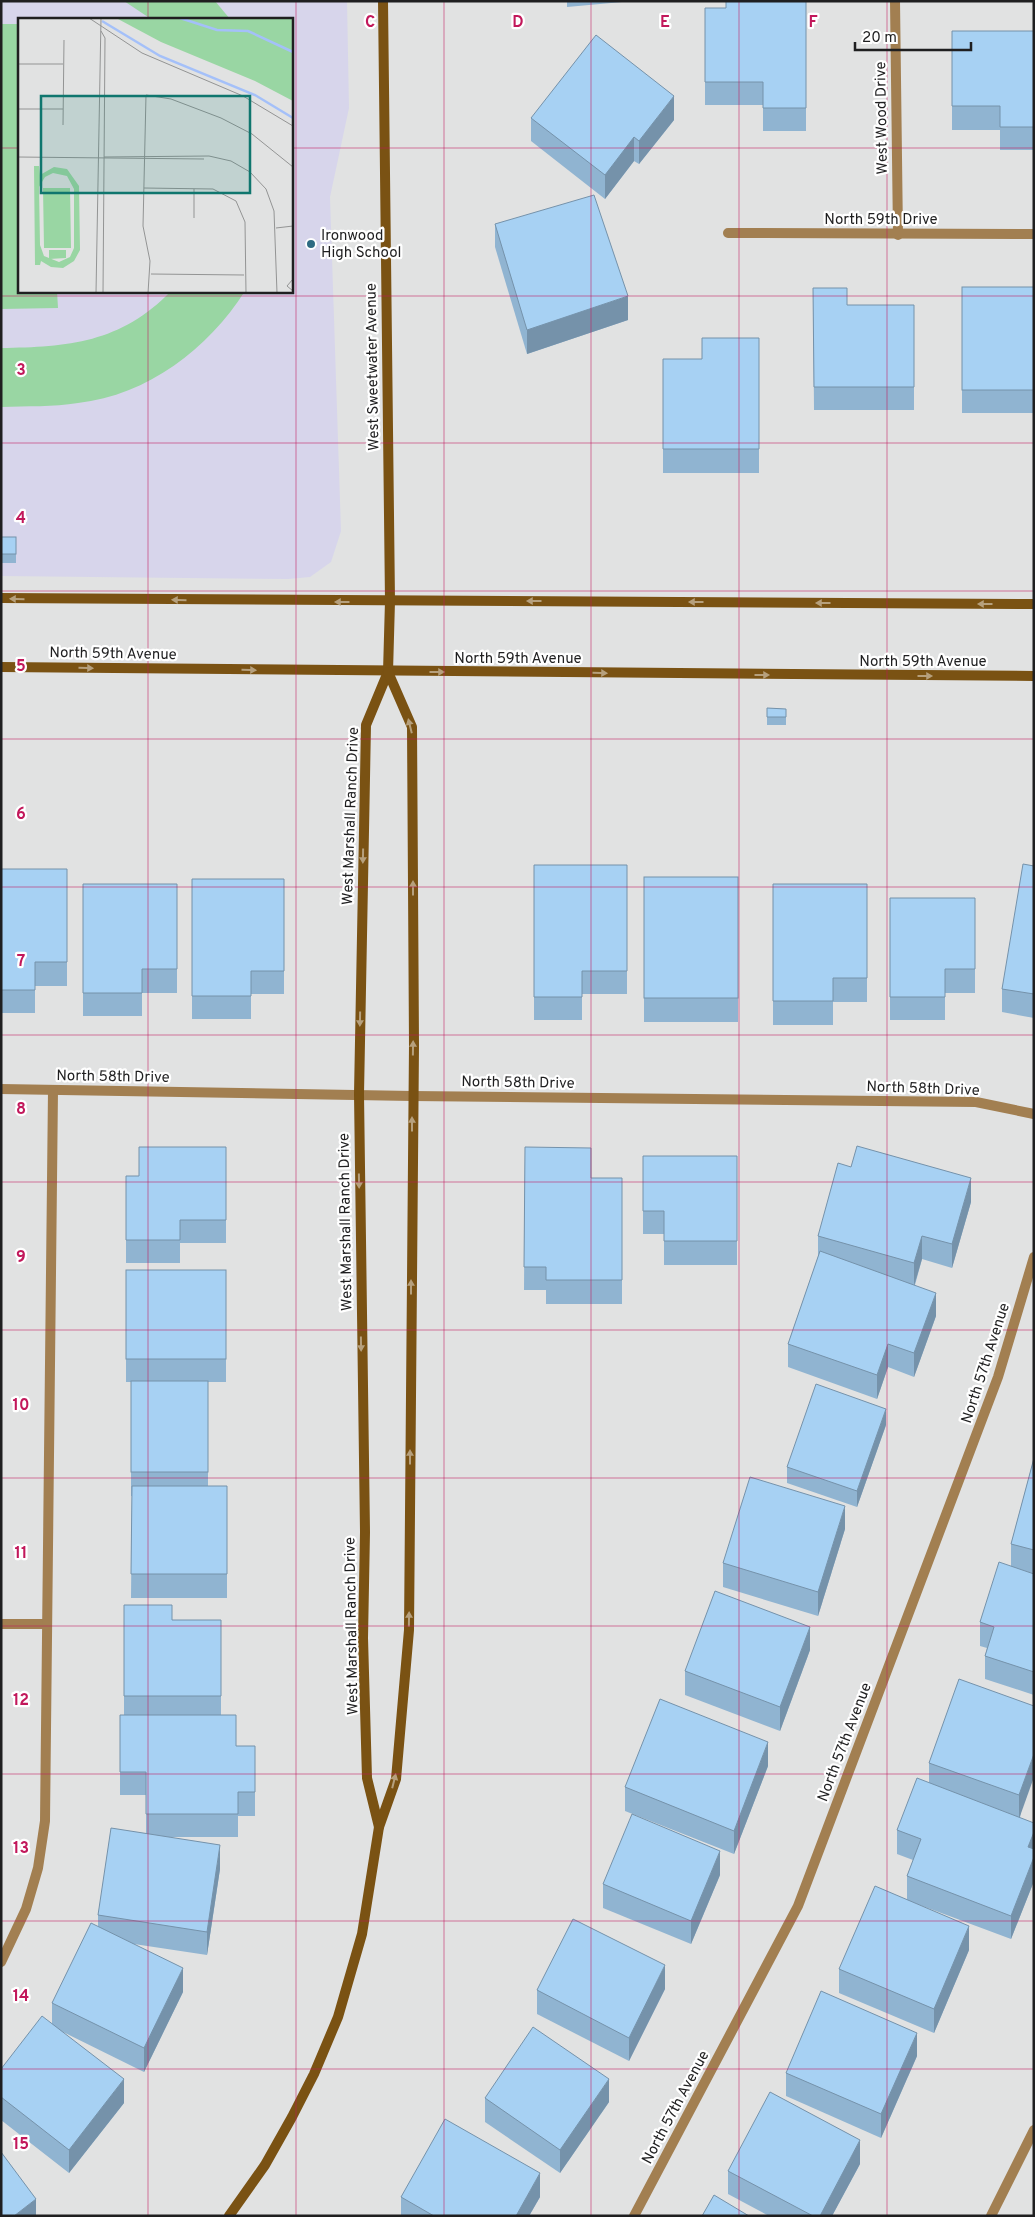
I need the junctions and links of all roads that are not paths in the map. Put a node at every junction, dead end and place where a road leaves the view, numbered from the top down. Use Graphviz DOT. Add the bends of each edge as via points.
graph roads {
  1 [pos="383,1"];
  2 [pos="895,1"];
  3 [pos="728,233"];
  4 [pos="1034,234"];
  5 [pos="898,235"];
  6 [pos="1,598"];
  7 [pos="390,601"];
  8 [pos="1034,604"];
  9 [pos="1,667"];
  10 [pos="388,672"];
  11 [pos="1034,676"];
  12 [pos="1,1089"];
  13 [pos="53,1090"];
  14 [pos="359,1094"];
  15 [pos="412,1096"];
  16 [pos="1034,1114"];
  17 [pos="1034,1258"];
  18 [pos="1,1624"];
  19 [pos="47,1624"];
  20 [pos="379,1827"];
  21 [pos="1,1962"];
  22 [pos="1034,2130"];
  23 [pos="229,2216"];
  24 [pos="634,2216"];
  25 [pos="991,2216"];
  1 -- 7 [label="street, West Sweetwater Avenue"];
  2 -- 5 [label="street, West Wood Drive"];
  3 -- 5 [label="street, North 59th Drive"];
  4 -- 5 [label="street, North 59th Drive"];
  7 -- 6 [label="street, one-way"];
  8 -- 7 [label="street, one-way"];
  7 -- 10 [label="street, West Sweetwater Avenue"];
  9 -- 10 [label="street, North 59th Avenue, one-way"];
  10 -- 11 [label="street, North 59th Avenue, one-way"];
  10 -- 14 [label="street, West Marshall Ranch Drive, one-way" via="366,725"];
  15 -- 10 [label="street, West Marshall Ranch Drive, one-way" via="412,727"];
  12 -- 13 [label="street, North 58th Drive"];
  13 -- 14 [label="street, North 58th Drive"];
  13 -- 19 [label="street"];
  14 -- 15 [label="street, North 58th Drive"];
  14 -- 20 [label="street, West Marshall Ranch Drive, one-way" via="364,1684 367,1778"];
  15 -- 16 [label="street, North 58th Drive" via="976,1102"];
  20 -- 15 [label="street, West Marshall Ranch Drive, one-way" via="396,1779 408,1630"];
  17 -- 24 [label="street, North 57th Avenue" via="998,1377 798,1906"];
  18 -- 19 [label="street"];
  19 -- 21 [label="street" via="45,1821 38,1868 26,1909"];
  20 -- 23 [label="street, West Marshall Ranch Drive" via="362,1934 338,2017 292,2118 265,2165"];
  22 -- 25 [label="street"];
}
